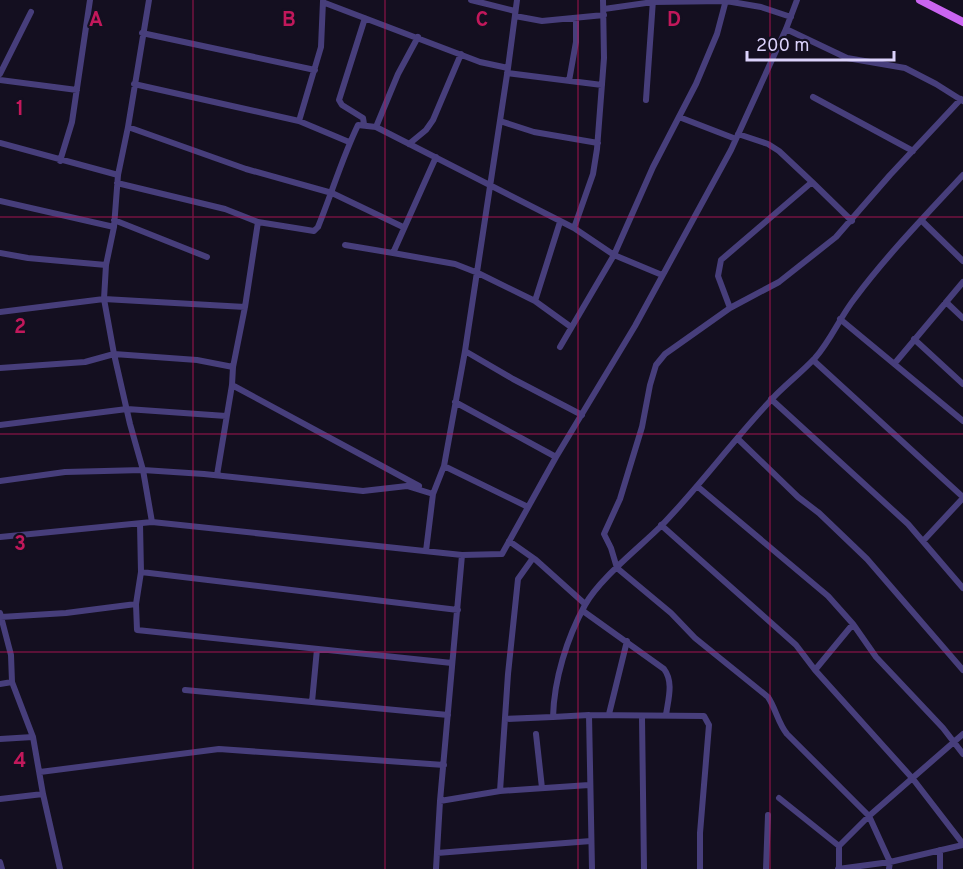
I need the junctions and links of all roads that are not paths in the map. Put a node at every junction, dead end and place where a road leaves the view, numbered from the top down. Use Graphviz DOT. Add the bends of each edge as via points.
graph roads {
  1 [pos="90,0"];
  2 [pos="149,0"];
  3 [pos="342,0"];
  4 [pos="471,0"];
  5 [pos="517,0"];
  6 [pos="603,0"];
  7 [pos="726,0"];
  8 [pos="797,0"];
  9 [pos="653,1"];
  10 [pos="923,1"];
  11 [pos="324,2"];
  12 [pos="339,8"];
  13 [pos="31,12"];
  14 [pos="604,12"];
  15 [pos="515,14"];
  16 [pos="791,17"];
  17 [pos="366,18"];
  18 [pos="576,18"];
  19 [pos="963,22"];
  20 [pos="786,29"];
  21 [pos="142,33"];
  22 [pos="418,37"];
  23 [pos="461,54"];
  24 [pos="315,70"];
  25 [pos="508,70"];
  26 [pos="1,73"];
  27 [pos="2,80"];
  28 [pos="569,81"];
  29 [pos="134,84"];
  30 [pos="602,85"];
  31 [pos="77,90"];
  32 [pos="813,97"];
  33 [pos="646,100"];
  34 [pos="962,100"];
  35 [pos="680,117"];
  36 [pos="299,121"];
  37 [pos="500,121"];
  38 [pos="364,124"];
  39 [pos="128,127"];
  40 [pos="376,127"];
  41 [pos="737,137"];
  42 [pos="350,142"];
  43 [pos="0,143"];
  44 [pos="598,143"];
  45 [pos="409,144"];
  46 [pos="913,151"];
  47 [pos="436,157"];
  48 [pos="60,161"];
  49 [pos="118,175"];
  50 [pos="963,175"];
  51 [pos="812,182"];
  52 [pos="117,183"];
  53 [pos="490,185"];
  54 [pos="332,193"];
  55 [pos="0,201"];
  56 [pos="114,220"];
  57 [pos="921,220"];
  58 [pos="852,221"];
  59 [pos="258,222"];
  60 [pos="560,222"];
  61 [pos="114,227"];
  62 [pos="403,227"];
  63 [pos="574,228"];
  64 [pos="345,245"];
  65 [pos="0,253"];
  66 [pos="393,253"];
  67 [pos="614,255"];
  68 [pos="207,257"];
  69 [pos="963,261"];
  70 [pos="106,265"];
  71 [pos="478,273"];
  72 [pos="662,275"];
  73 [pos="963,282"];
  74 [pos="104,299"];
  75 [pos="535,301"];
  76 [pos="946,302"];
  77 [pos="244,307"];
  78 [pos="730,308"];
  79 [pos="0,312"];
  80 [pos="963,318"];
  81 [pos="840,319"];
  82 [pos="571,327"];
  83 [pos="914,339"];
  84 [pos="560,348"];
  85 [pos="465,351"];
  86 [pos="114,354"];
  87 [pos="813,360"];
  88 [pos="895,363"];
  89 [pos="233,367"];
  90 [pos="0,368"];
  91 [pos="963,384"];
  92 [pos="231,385"];
  93 [pos="771,399"];
  94 [pos="455,402"];
  95 [pos="127,409"];
  96 [pos="582,415"];
  97 [pos="226,416"];
  98 [pos="963,421"];
  99 [pos="0,425"];
  100 [pos="738,439"];
  101 [pos="556,457"];
  102 [pos="444,466"];
  103 [pos="142,470"];
  104 [pos="217,475"];
  105 [pos="0,481"];
  106 [pos="697,486"];
  107 [pos="433,494"];
  108 [pos="963,497"];
  109 [pos="528,507"];
  110 [pos="152,522"];
  111 [pos="140,524"];
  112 [pos="661,525"];
  113 [pos="0,537"];
  114 [pos="924,540"];
  115 [pos="509,541"];
  116 [pos="426,550"];
  117 [pos="462,555"];
  118 [pos="533,558"];
  119 [pos="617,568"];
  120 [pos="141,572"];
  121 [pos="963,588"];
  122 [pos="136,604"];
  123 [pos="584,607"];
  124 [pos="458,610"];
  125 [pos="0,615"];
  126 [pos="853,624"];
  127 [pos="1,629"];
  128 [pos="627,641"];
  129 [pos="317,649"];
  130 [pos="452,663"];
  131 [pos="963,669"];
  132 [pos="815,670"];
  133 [pos="12,682"];
  134 [pos="0,684"];
  135 [pos="185,690"];
  136 [pos="312,702"];
  137 [pos="609,714"];
  138 [pos="448,715"];
  139 [pos="589,715"];
  140 [pos="666,715"];
  141 [pos="553,717"];
  142 [pos="642,717"];
  143 [pos="505,719"];
  144 [pos="536,734"];
  145 [pos="963,734"];
  146 [pos="33,737"];
  147 [pos="0,739"];
  148 [pos="954,742"];
  149 [pos="963,754"];
  150 [pos="444,765"];
  151 [pos="40,772"];
  152 [pos="913,779"];
  153 [pos="589,785"];
  154 [pos="542,788"];
  155 [pos="500,791"];
  156 [pos="43,794"];
  157 [pos="779,798"];
  158 [pos="0,799"];
  159 [pos="440,801"];
  160 [pos="768,815"];
  161 [pos="869,816"];
  162 [pos="591,841"];
  163 [pos="963,844"];
  164 [pos="839,846"];
  165 [pos="940,850"];
  166 [pos="437,853"];
  167 [pos="0,862"];
  168 [pos="889,866"];
  169 [pos="2,869"];
  170 [pos="60,869"];
  171 [pos="436,869"];
  172 [pos="592,869"];
  173 [pos="644,869"];
  174 [pos="700,869"];
  175 [pos="766,869"];
  176 [pos="839,869"];
  177 [pos="940,869"];
  1 -- 31 [label="street"];
  2 -- 21 [label="street"];
  3 -- 12 [label="street"];
  4 -- 15 [label="street"];
  5 -- 15 [label="street"];
  6 -- 14 [label="street"];
  7 -- 9 [label="street"];
  7 -- 16 [label="street"];
  7 -- 35 [label="street" via="713,44"];
  8 -- 16 [label="street"];
  9 -- 14 [label="street"];
  9 -- 33 [label="street"];
  10 -- 19 [label="main road"];
  11 -- 12 [label="street"];
  11 -- 24 [label="street"];
  12 -- 17 [label="street"];
  13 -- 26 [label="street"];
  14 -- 18 [label="street"];
  14 -- 30 [label="street"];
  15 -- 18 [label="street" via="542,21"];
  15 -- 25 [label="street"];
  16 -- 20 [label="street"];
  17 -- 22 [label="street"];
  17 -- 38 [label="street" via="339,100 363,118"];
  18 -- 28 [label="street"];
  20 -- 34 [label="street" via="847,58 905,68"];
  20 -- 41 [label="street"];
  21 -- 24 [label="street"];
  21 -- 29 [label="street"];
  22 -- 23 [label="street"];
  22 -- 40 [label="street"];
  23 -- 25 [label="street"];
  23 -- 45 [label="street" via="433,120"];
  24 -- 36 [label="street"];
  25 -- 28 [label="street"];
  25 -- 37 [label="street"];
  26 -- 27 [label="street"];
  27 -- 31 [label="street"];
  28 -- 30 [label="street"];
  29 -- 36 [label="street"];
  29 -- 39 [label="street"];
  30 -- 44 [label="street"];
  31 -- 48 [label="street"];
  32 -- 46 [label="street"];
  34 -- 46 [label="street"];
  35 -- 41 [label="street"];
  35 -- 67 [label="street"];
  36 -- 42 [label="street"];
  37 -- 44 [label="street" via="534,132"];
  37 -- 53 [label="street"];
  38 -- 40 [label="street"];
  38 -- 42 [label="street" via="358,125"];
  39 -- 49 [label="street"];
  39 -- 54 [label="street" via="246,169"];
  40 -- 45 [label="street"];
  41 -- 51 [label="street" via="768,144"];
  41 -- 72 [label="street"];
  42 -- 54 [label="street"];
  43 -- 48 [label="street"];
  44 -- 63 [label="street" via="593,174"];
  45 -- 47 [label="street"];
  46 -- 58 [label="street"];
  47 -- 53 [label="street"];
  47 -- 62 [label="street"];
  48 -- 49 [label="street"];
  49 -- 52 [label="street"];
  50 -- 57 [label="street"];
  51 -- 58 [label="street"];
  51 -- 78 [label="street" via="722,260 718,276"];
  52 -- 56 [label="street"];
  52 -- 59 [label="street" via="225,209"];
  53 -- 60 [label="street"];
  53 -- 71 [label="street"];
  54 -- 59 [label="street" via="314,231"];
  54 -- 62 [label="street"];
  55 -- 61 [label="street"];
  56 -- 61 [label="street"];
  56 -- 68 [label="street"];
  57 -- 69 [label="street"];
  57 -- 81 [label="street"];
  58 -- 78 [label="street" via="779,282"];
  59 -- 77 [label="street"];
  60 -- 63 [label="street"];
  60 -- 75 [label="street"];
  61 -- 70 [label="street"];
  62 -- 66 [label="street"];
  63 -- 67 [label="street"];
  64 -- 66 [label="street"];
  65 -- 70 [label="street"];
  66 -- 71 [label="street" via="455,264"];
  67 -- 72 [label="street"];
  67 -- 82 [label="street"];
  70 -- 74 [label="street"];
  71 -- 75 [label="street"];
  71 -- 85 [label="street"];
  72 -- 96 [label="street"];
  73 -- 76 [label="street"];
  74 -- 77 [label="street"];
  74 -- 79 [label="street"];
  74 -- 86 [label="street"];
  75 -- 82 [label="street"];
  76 -- 80 [label="street"];
  76 -- 83 [label="street"];
  77 -- 89 [label="street"];
  78 -- 119 [label="street" via="665,354 656,365 620,499 604,534"];
  81 -- 87 [label="street"];
  81 -- 88 [label="street"];
  82 -- 84 [label="street"];
  83 -- 88 [label="street"];
  83 -- 91 [label="street"];
  85 -- 94 [label="street"];
  85 -- 96 [label="street"];
  86 -- 89 [label="street" via="197,360"];
  86 -- 90 [label="street" via="85,362"];
  86 -- 95 [label="street"];
  87 -- 93 [label="street"];
  87 -- 108 [label="street"];
  88 -- 98 [label="street"];
  89 -- 92 [label="street"];
  92 -- 97 [label="street"];
  92 -- 107 [label="street"];
  93 -- 100 [label="street"];
  93 -- 114 [label="street"];
  94 -- 101 [label="street"];
  94 -- 102 [label="street"];
  95 -- 97 [label="street"];
  95 -- 99 [label="street"];
  95 -- 103 [label="street"];
  96 -- 101 [label="street"];
  97 -- 104 [label="street"];
  100 -- 106 [label="street"];
  100 -- 131 [label="street" via="867,559"];
  101 -- 109 [label="street"];
  102 -- 107 [label="street"];
  102 -- 109 [label="street"];
  103 -- 104 [label="street"];
  103 -- 105 [label="street" via="64,472"];
  103 -- 110 [label="street"];
  104 -- 107 [label="street" via="363,491 407,486"];
  106 -- 112 [label="street"];
  106 -- 126 [label="street" via="828,596"];
  107 -- 116 [label="street"];
  108 -- 114 [label="street"];
  109 -- 115 [label="street"];
  110 -- 111 [label="street"];
  110 -- 116 [label="street"];
  111 -- 113 [label="street"];
  111 -- 120 [label="street"];
  112 -- 119 [label="street"];
  112 -- 132 [label="street" via="796,645"];
  114 -- 121 [label="street"];
  115 -- 117 [label="street" via="502,554"];
  115 -- 118 [label="street"];
  116 -- 117 [label="street"];
  117 -- 124 [label="street"];
  118 -- 123 [label="street"];
  118 -- 143 [label="street" via="518,579"];
  119 -- 123 [label="street"];
  119 -- 161 [label="street" via="768,697 787,734"];
  120 -- 122 [label="street"];
  120 -- 124 [label="street"];
  122 -- 125 [label="street" via="66,613"];
  122 -- 129 [label="street" via="137,630"];
  123 -- 128 [label="street"];
  123 -- 141 [label="street" via="568,641 553,700"];
  124 -- 130 [label="street"];
  125 -- 127 [label="street"];
  126 -- 132 [label="street"];
  126 -- 148 [label="street" via="876,657"];
  127 -- 133 [label="street" via="11,655"];
  128 -- 137 [label="street"];
  128 -- 140 [label="street" via="669,675"];
  129 -- 130 [label="street"];
  129 -- 136 [label="street"];
  130 -- 138 [label="street"];
  132 -- 152 [label="street"];
  133 -- 134 [label="street"];
  133 -- 146 [label="street"];
  135 -- 136 [label="street"];
  136 -- 138 [label="street"];
  137 -- 139 [label="street"];
  137 -- 142 [label="street"];
  138 -- 150 [label="street"];
  139 -- 141 [label="street"];
  139 -- 153 [label="street"];
  140 -- 142 [label="street"];
  140 -- 174 [label="street" via="704,716 709,721"];
  141 -- 143 [label="street"];
  142 -- 173 [label="street"];
  143 -- 155 [label="street"];
  144 -- 154 [label="street"];
  145 -- 148 [label="street"];
  146 -- 147 [label="street"];
  146 -- 151 [label="street"];
  148 -- 149 [label="street"];
  148 -- 152 [label="street"];
  150 -- 151 [label="street" via="219,749"];
  150 -- 159 [label="street"];
  151 -- 156 [label="street"];
  152 -- 161 [label="street"];
  152 -- 163 [label="street"];
  153 -- 154 [label="street"];
  153 -- 162 [label="street"];
  154 -- 155 [label="street"];
  155 -- 159 [label="street"];
  156 -- 158 [label="street"];
  156 -- 170 [label="street"];
  157 -- 164 [label="street"];
  159 -- 166 [label="street"];
  160 -- 175 [label="street"];
  161 -- 164 [label="street"];
  161 -- 168 [label="street"];
  162 -- 166 [label="street"];
  162 -- 172 [label="street"];
  163 -- 165 [label="street"];
  164 -- 176 [label="street"];
  165 -- 168 [label="street"];
  165 -- 177 [label="street"];
  166 -- 171 [label="street"];
  167 -- 169 [label="street"];
  168 -- 176 [label="street"];
}
